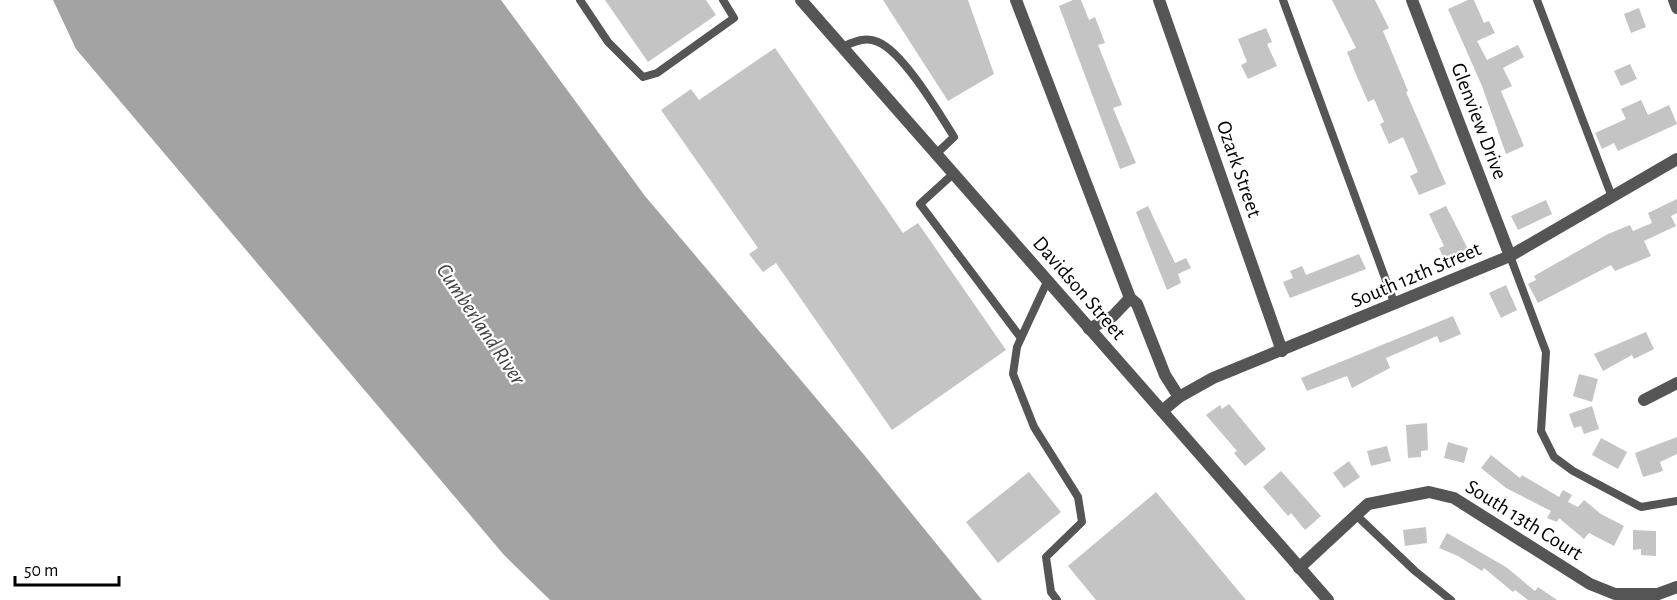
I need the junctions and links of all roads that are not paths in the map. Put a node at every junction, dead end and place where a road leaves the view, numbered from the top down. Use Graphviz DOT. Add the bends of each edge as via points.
graph roads {
  1 [pos="580,0"];
  2 [pos="723,0"];
  3 [pos="801,0"];
  4 [pos="1016,0"];
  5 [pos="1159,0"];
  6 [pos="1412,0"];
  7 [pos="1537,0"];
  8 [pos="1674,0"];
  9 [pos="1286,1"];
  10 [pos="1677,8"];
  11 [pos="842,47"];
  12 [pos="936,154"];
  13 [pos="1677,159"];
  14 [pos="953,174"];
  15 [pos="1612,197"];
  16 [pos="1510,256"];
  17 [pos="1047,282"];
  18 [pos="1130,298"];
  19 [pos="1395,305"];
  20 [pos="1089,329"];
  21 [pos="1021,338"];
  22 [pos="1282,351"];
  23 [pos="1677,383"];
  24 [pos="1179,397"];
  25 [pos="1644,400"];
  26 [pos="1162,411"];
  27 [pos="1677,501"];
  28 [pos="1356,515"];
  29 [pos="1299,568"];
  30 [pos="1677,586"];
  31 [pos="1057,600"];
  32 [pos="1328,600"];
  33 [pos="1451,600"];
  1 -- 2 [label="lane" via="608,42 643,77 657,73 734,18"];
  3 -- 11 [label="street, Davidson Street"];
  4 -- 18 [label="street, Davidson Street"];
  5 -- 22 [label="street, Ozark Street"];
  6 -- 16 [label="street, Glenview Drive"];
  7 -- 15 [label="lane"];
  8 -- 10 [label="street"];
  9 -- 19 [label="lane"];
  11 -- 12 [label="street, Davidson Street"];
  11 -- 12 [label="lane" via="861,39 879,42 908,68 954,137"];
  12 -- 14 [label="street, Davidson Street"];
  13 -- 15 [label="street, South 12th Street"];
  14 -- 17 [label="street, Davidson Street"];
  14 -- 21 [label="lane" via="920,204"];
  15 -- 16 [label="street, South 12th Street"];
  16 -- 19 [label="street, South 12th Street"];
  16 -- 27 [label="lane" via="1546,352 1541,431 1554,457 1641,507"];
  17 -- 20 [label="street, Davidson Street"];
  17 -- 21 [label="lane"];
  18 -- 20 [label="street" via="1113,316"];
  18 -- 24 [label="street, Davidson Street" via="1137,304 1165,375"];
  19 -- 22 [label="street, South 12th Street"];
  20 -- 26 [label="street, Davidson Street"];
  21 -- 31 [label="lane" via="1013,374 1034,427 1078,497 1082,522 1046,556 1051,592"];
  22 -- 24 [label="street, South 12th Street" via="1213,378"];
  23 -- 25 [label="street"];
  24 -- 26 [label="street, South 12th Street"];
  26 -- 29 [label="street, Davidson Street"];
  28 -- 29 [label="street, South 13th Court"];
  28 -- 30 [label="street, South 13th Court" via="1368,504 1429,492 1454,498 1590,584 1615,594 1658,594"];
  28 -- 33 [label="lane" via="1415,572"];
  29 -- 32 [label="street, Davidson Street"];
}
